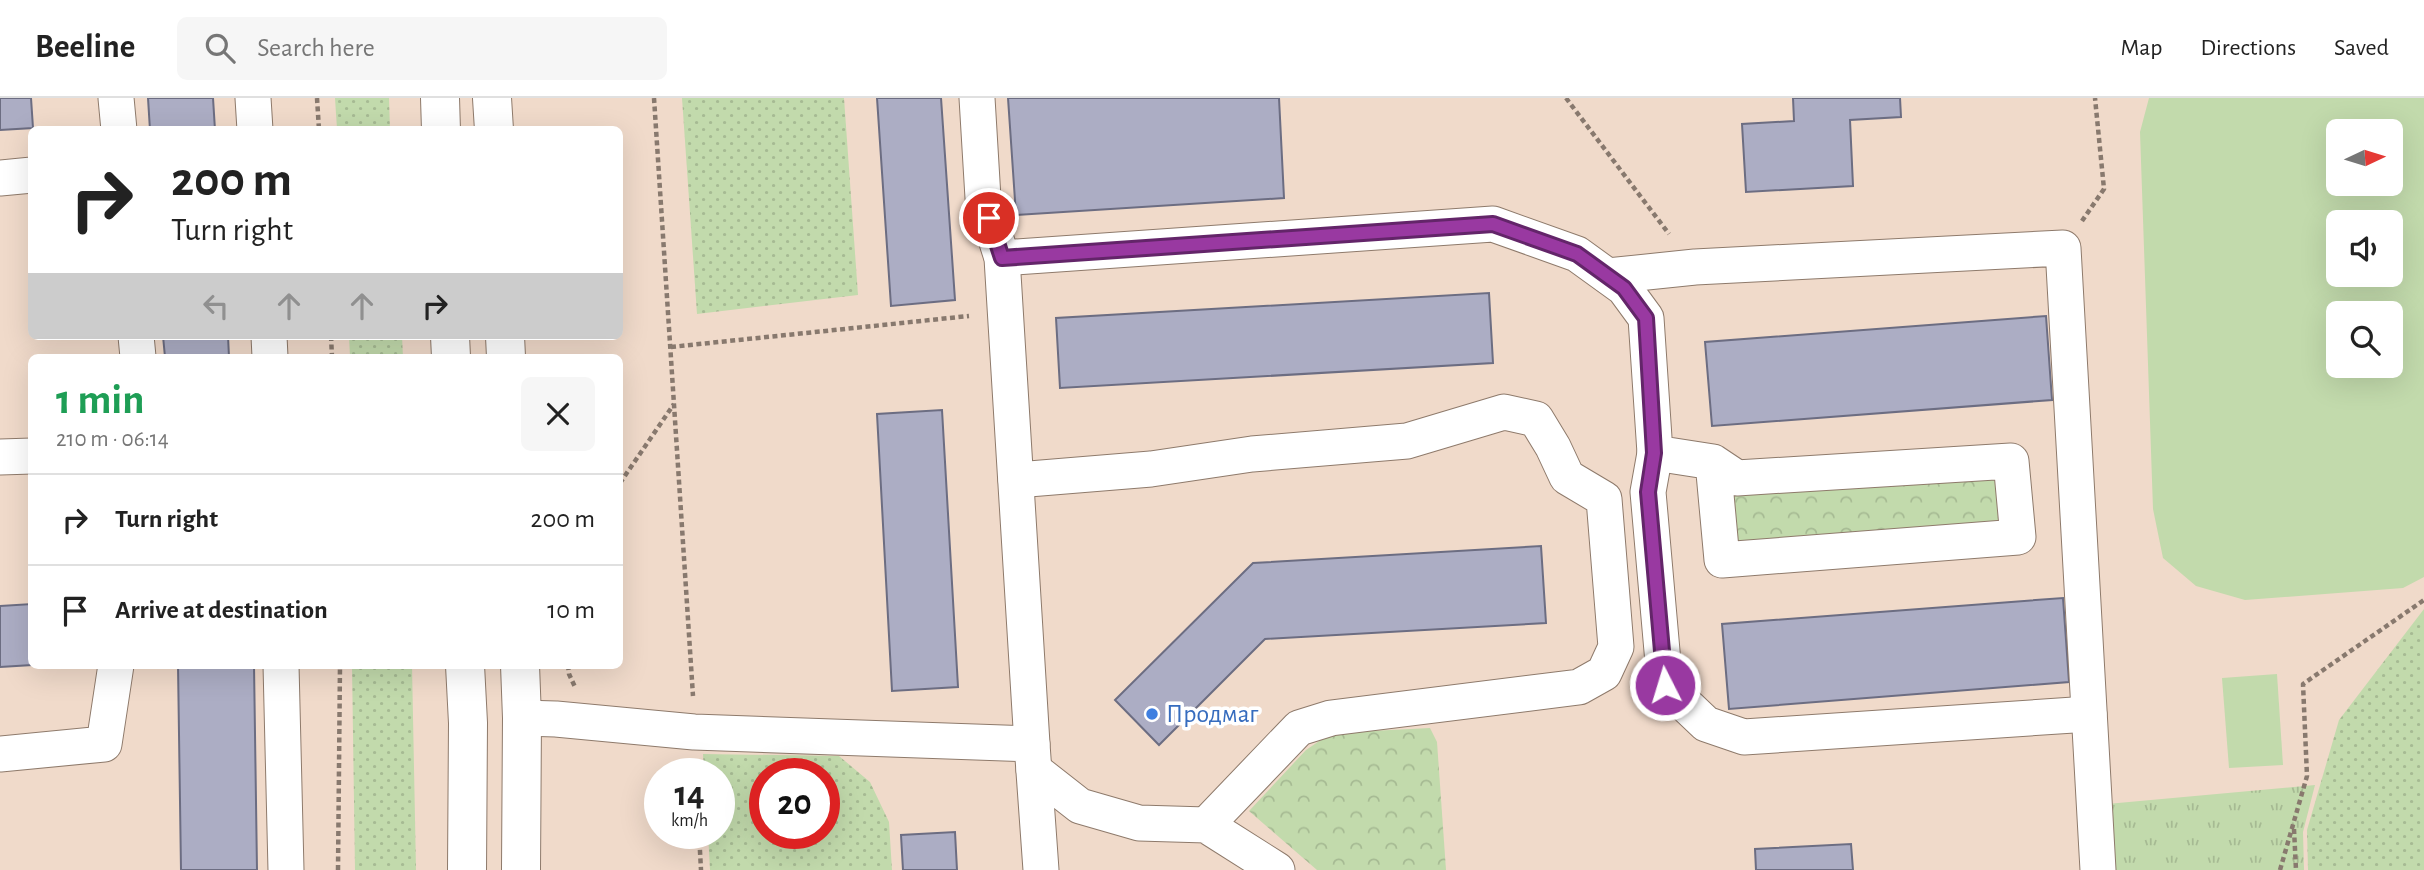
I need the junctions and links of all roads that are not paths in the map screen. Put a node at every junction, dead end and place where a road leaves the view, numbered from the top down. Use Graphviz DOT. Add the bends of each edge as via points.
graph roads {
  1 [pos="116,98"];
  2 [pos="253,98"];
  3 [pos="440,98"];
  4 [pos="492,98"];
  5 [pos="977,98"];
  6 [pos="119,126"];
  7 [pos="255,126"];
  8 [pos="441,126"];
  9 [pos="494,126"];
  10 [pos="28,175"];
  11 [pos="0,178"];
  12 [pos="1002,258"];
  13 [pos="1608,276"];
  14 [pos="1654,453"];
  15 [pos="28,456"];
  16 [pos="0,457"];
  17 [pos="1713,462"];
  18 [pos="1016,480"];
  19 [pos="115,669"];
  20 [pos="281,669"];
  21 [pos="466,669"];
  22 [pos="520,669"];
  23 [pos="2089,714"];
  24 [pos="522,718"];
  25 [pos="468,723"];
  26 [pos="0,754"];
  27 [pos="1033,757"];
  28 [pos="1206,825"];
  29 [pos="286,870"];
  30 [pos="467,870"];
  31 [pos="521,870"];
  32 [pos="1041,870"];
  33 [pos="1278,870"];
  34 [pos="2098,870"];
  1 -- 6 [label="lane"];
  2 -- 7 [label="lane"];
  3 -- 8 [label="main road"];
  4 -- 9 [label="main road"];
  5 -- 12 [label="lane" via="983,198"];
  10 -- 11 [label="lane"];
  12 -- 13 [label="lane" via="1493,224 1577,254"];
  12 -- 18 [label="lane"];
  13 -- 14 [label="lane" via="1624,288 1646,318"];
  13 -- 23 [label="lane" via="1695,267 2063,248"];
  14 -- 17 [label="lane"];
  14 -- 23 [label="lane" via="1648,492 1665,685 1706,724 1744,737"];
  15 -- 16 [label="lane"];
  17 -- 17 [label="lane" via="1721,561 2018,537 2011,461 1737,478"];
  18 -- 27 [label="lane"];
  18 -- 28 [label="lane" via="1407,440 1504,412 1536,419 1567,477 1604,499 1616,647 1604,673 1578,687 1331,718 1299,728"];
  19 -- 26 [label="lane" via="104,744"];
  20 -- 29 [label="lane"];
  21 -- 25 [label="main road"];
  22 -- 24 [label="main road"];
  23 -- 34 [label="lane"];
  24 -- 25 [label="main road"];
  24 -- 27 [label="lane"];
  24 -- 31 [label="main road"];
  25 -- 30 [label="main road"];
  27 -- 28 [label="lane" via="1080,806 1139,823"];
  27 -- 32 [label="lane"];
  28 -- 33 [label="lane"];
}
